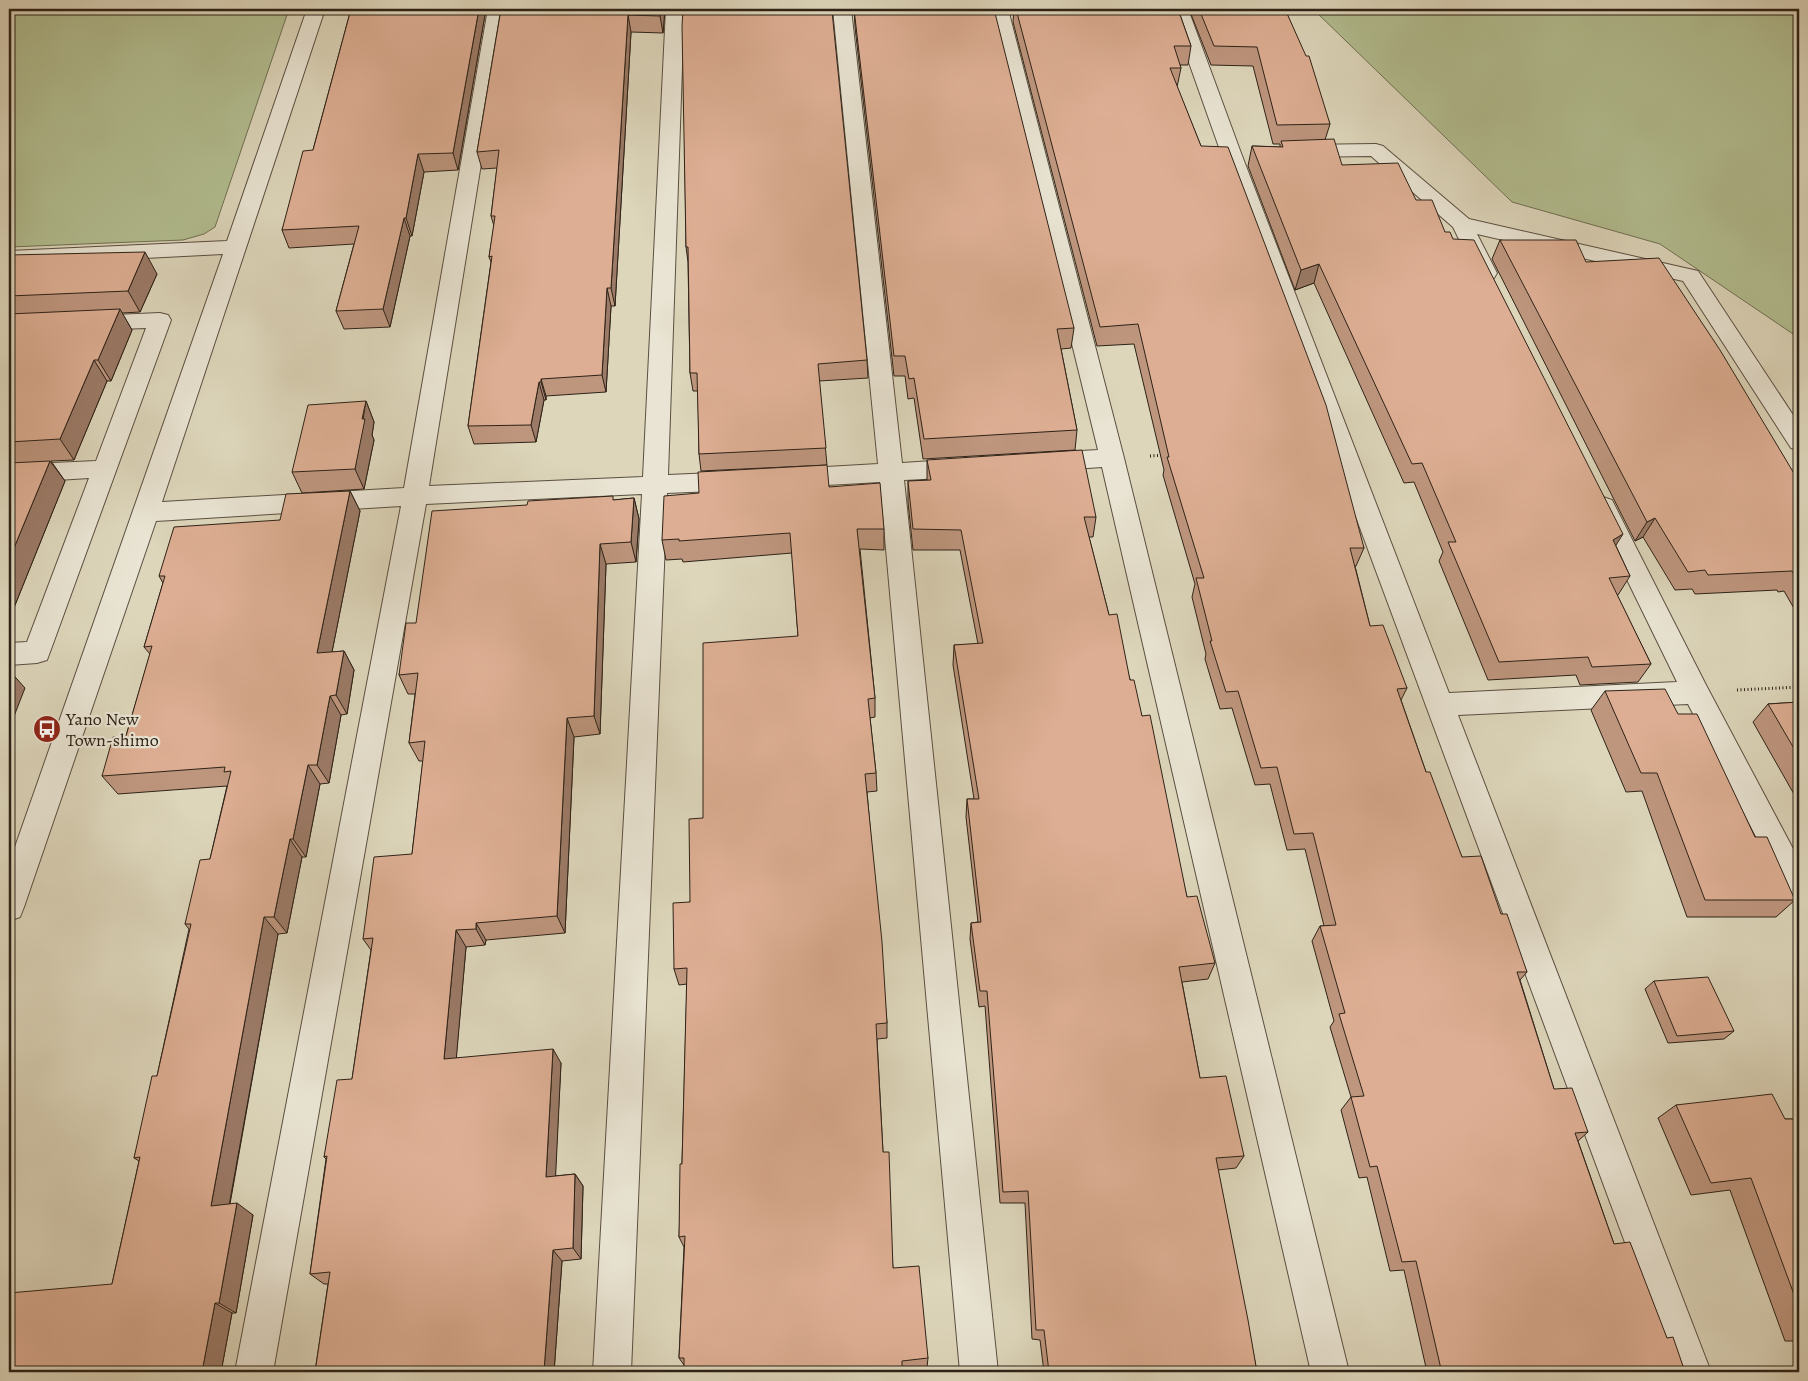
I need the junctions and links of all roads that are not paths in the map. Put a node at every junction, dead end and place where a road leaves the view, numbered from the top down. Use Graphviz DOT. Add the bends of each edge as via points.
graph roads {
  1 [pos="316,9"];
  2 [pos="497,9"];
  3 [pos="675,9"];
  4 [pos="998,9"];
  5 [pos="1179,9"];
  6 [pos="849,12"];
  7 [pos="1279,152"];
  8 [pos="1462,224"];
  9 [pos="236,247"];
  10 [pos="9,258"];
  11 [pos="1497,295"];
  12 [pos="65,324"];
  13 [pos="1799,442"];
  14 [pos="1112,458"];
  15 [pos="1026,464"];
  16 [pos="987,466"];
  17 [pos="103,469"];
  18 [pos="891,473"];
  19 [pos="9,474"];
  20 [pos="655,486"];
  21 [pos="1594,489"];
  22 [pos="415,496"];
  23 [pos="146,512"];
  24 [pos="9,654"];
  25 [pos="1696,692"];
  26 [pos="1441,705"];
  27 [pos="14,877"];
  28 [pos="1799,889"];
  29 [pos="9,907"];
  30 [pos="254,1372"];
  31 [pos="612,1372"];
  32 [pos="979,1372"];
  33 [pos="1330,1372"];
  34 [pos="1692,1372"];
  1 -- 9 [label="street"];
  2 -- 22 [label="street"];
  3 -- 20 [label="street"];
  4 -- 14 [label="street"];
  5 -- 26 [label="street" via="1240,152"];
  6 -- 18 [label="street"];
  7 -- 8 [label="street" via="1376,150"];
  8 -- 11 [label="street"];
  8 -- 13 [label="street" via="1690,276"];
  9 -- 10 [label="street"];
  9 -- 23 [label="street"];
  12 -- 17 [label="street" via="160,320"];
  14 -- 15 [label="street"];
  14 -- 33 [label="street"];
  16 -- 18 [label="street"];
  17 -- 19 [label="street"];
  17 -- 24 [label="street" via="37,652"];
  18 -- 20 [label="street"];
  18 -- 32 [label="street"];
  20 -- 22 [label="street"];
  20 -- 31 [label="street"];
  21 -- 25 [label="street"];
  22 -- 23 [label="street"];
  22 -- 30 [label="street"];
  23 -- 27 [label="street"];
  25 -- 26 [label="street"];
  25 -- 28 [label="street"];
  26 -- 34 [label="street"];
  27 -- 29 [label="street"];
}
